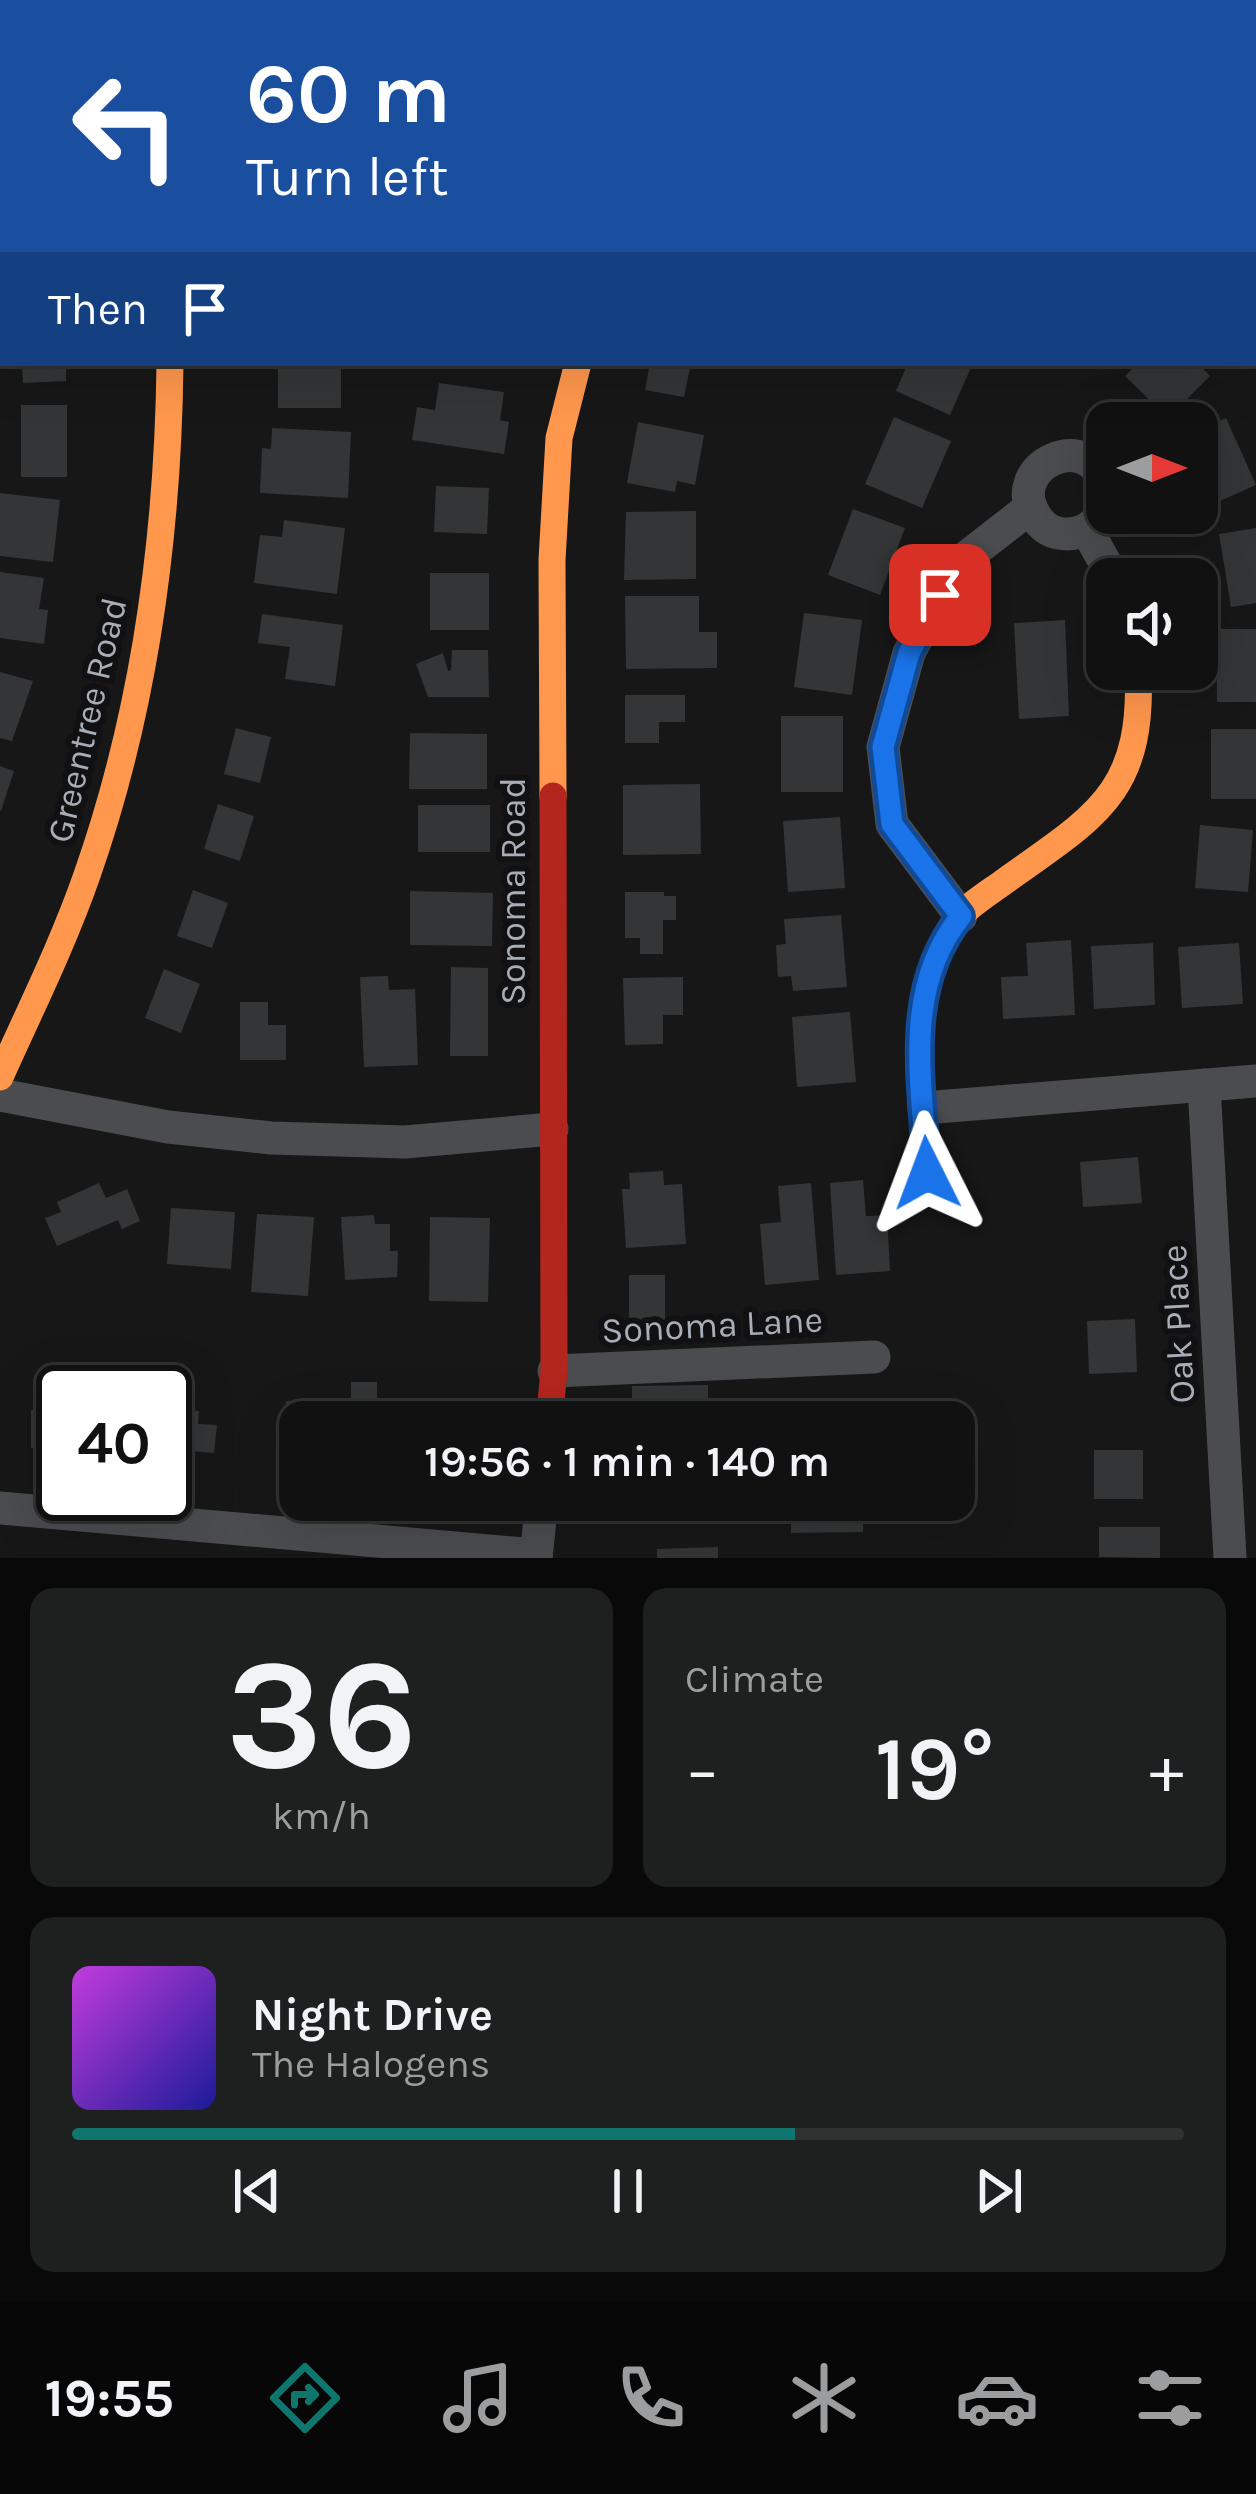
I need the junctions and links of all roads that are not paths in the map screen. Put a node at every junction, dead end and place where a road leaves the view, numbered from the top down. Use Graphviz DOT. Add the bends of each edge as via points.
graph roads {
  1 [pos="170,366"];
  2 [pos="577,366"];
  3 [pos="1086,459"];
  4 [pos="1031,507"];
  5 [pos="1086,531"];
  6 [pos="1140,690"];
  7 [pos="961,916"];
  8 [pos="0,1077"];
  9 [pos="1256,1081"];
  10 [pos="1204,1085"];
  11 [pos="0,1095"];
  12 [pos="924,1108"];
  13 [pos="552,1130"];
  14 [pos="927,1173"];
  15 [pos="874,1357"];
  16 [pos="554,1371"];
  17 [pos="551,1401"];
  18 [pos="0,1508"];
  19 [pos="540,1521"];
  20 [pos="536,1556"];
  21 [pos="1229,1558"];
  1 -- 8 [label="street, Greentree Road" via="156,581 128,732 87,874"];
  2 -- 13 [label="street, Sonoma Road" via="560,438 552,560"];
  3 -- 4 [label="street" via="1062,455 1038,468"];
  4 -- 5 [label="street" via="1047,529"];
  4 -- 7 [label="street" via="955,566 909,653 883,747 892,824"];
  6 -- 7 [label="street" via="1133,748 1093,816"];
  7 -- 12 [label="street" via="925,986"];
  9 -- 10 [label="street"];
  10 -- 12 [label="street"];
  10 -- 21 [label="street, Oak Place"];
  11 -- 13 [label="street" via="271,1138 405,1142"];
  12 -- 14 [label="street"];
  13 -- 16 [label="street, Sonoma Road"];
  15 -- 16 [label="street, Sonoma Lane"];
  16 -- 17 [label="street, Sonoma Road"];
  18 -- 20 [label="street"];
  19 -- 20 [label="street"];
}
